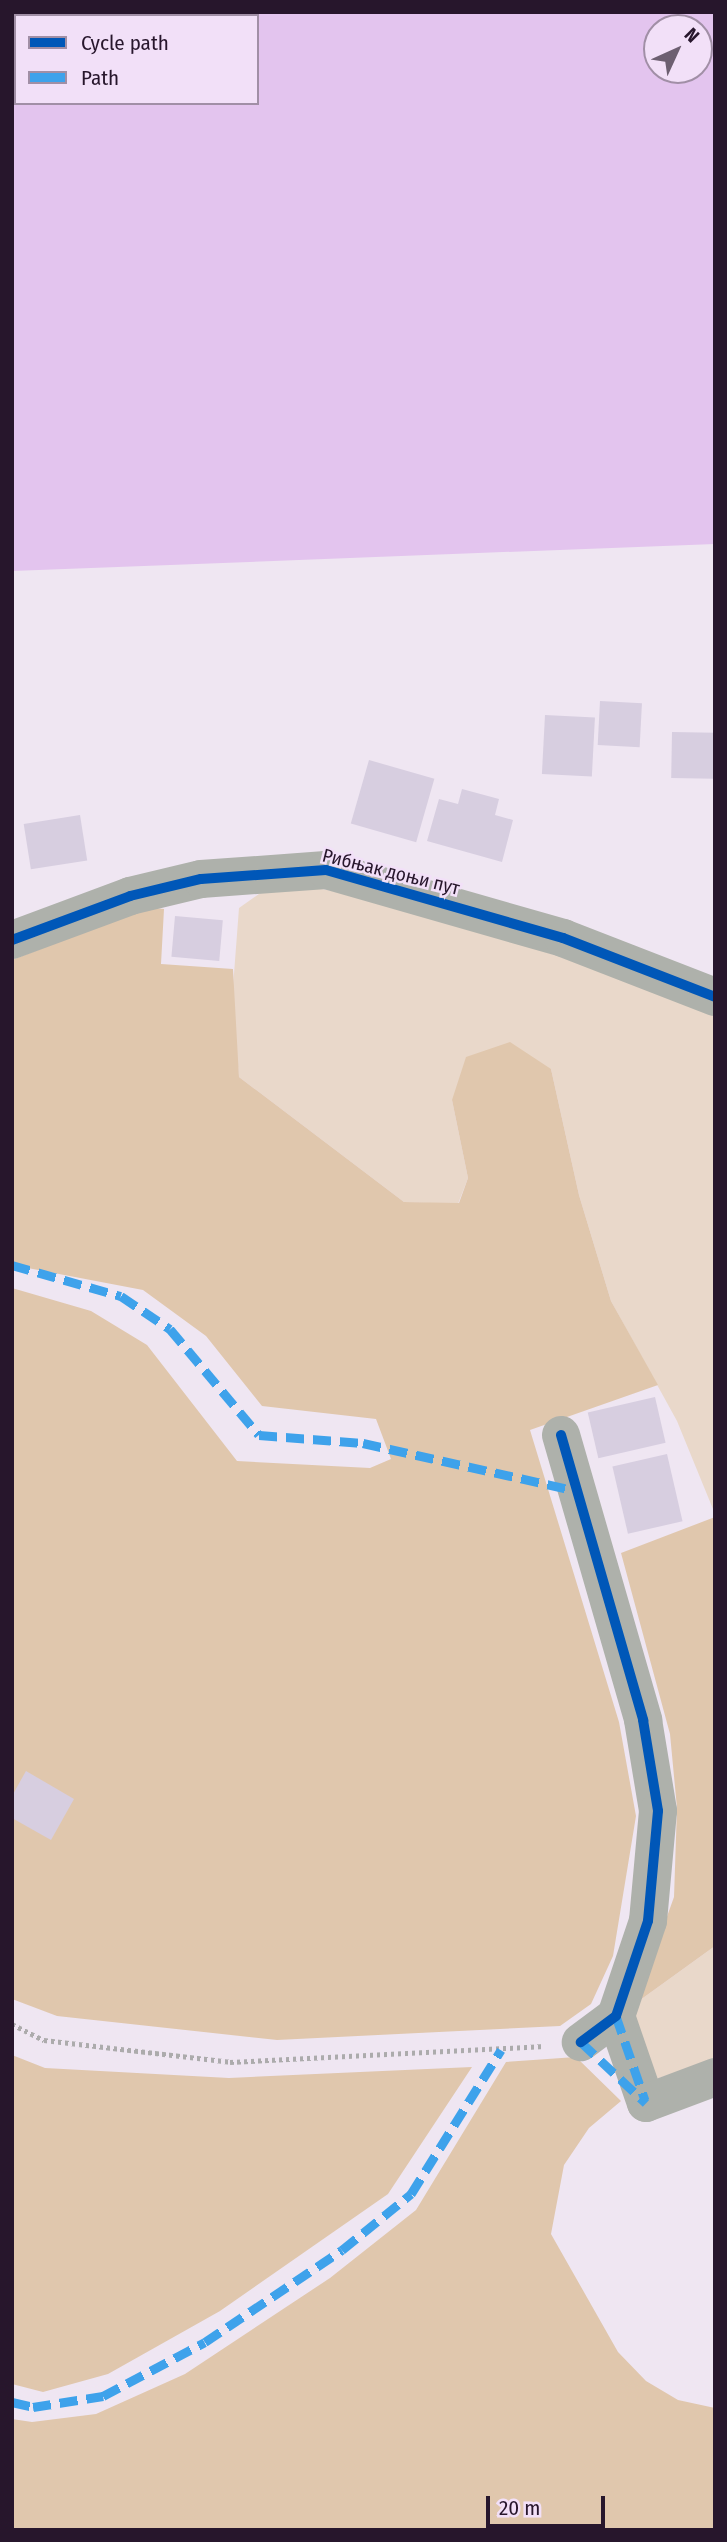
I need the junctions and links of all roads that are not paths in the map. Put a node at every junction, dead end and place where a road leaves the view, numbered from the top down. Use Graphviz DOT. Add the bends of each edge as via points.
graph roads {
  1 [pos="12,940"];
  2 [pos="715,997"];
  3 [pos="561,1435"];
  4 [pos="616,2016"];
  5 [pos="581,2042"];
  6 [pos="715,2077"];
  1 -- 2 [label="street, Рибњак доњи пут" via="130,896 201,879 326,870 563,938"];
  3 -- 4 [label="street" via="643,1720 658,1811 648,1921"];
  4 -- 5 [label="street"];
  4 -- 6 [label="street" via="646,2103"];
}
